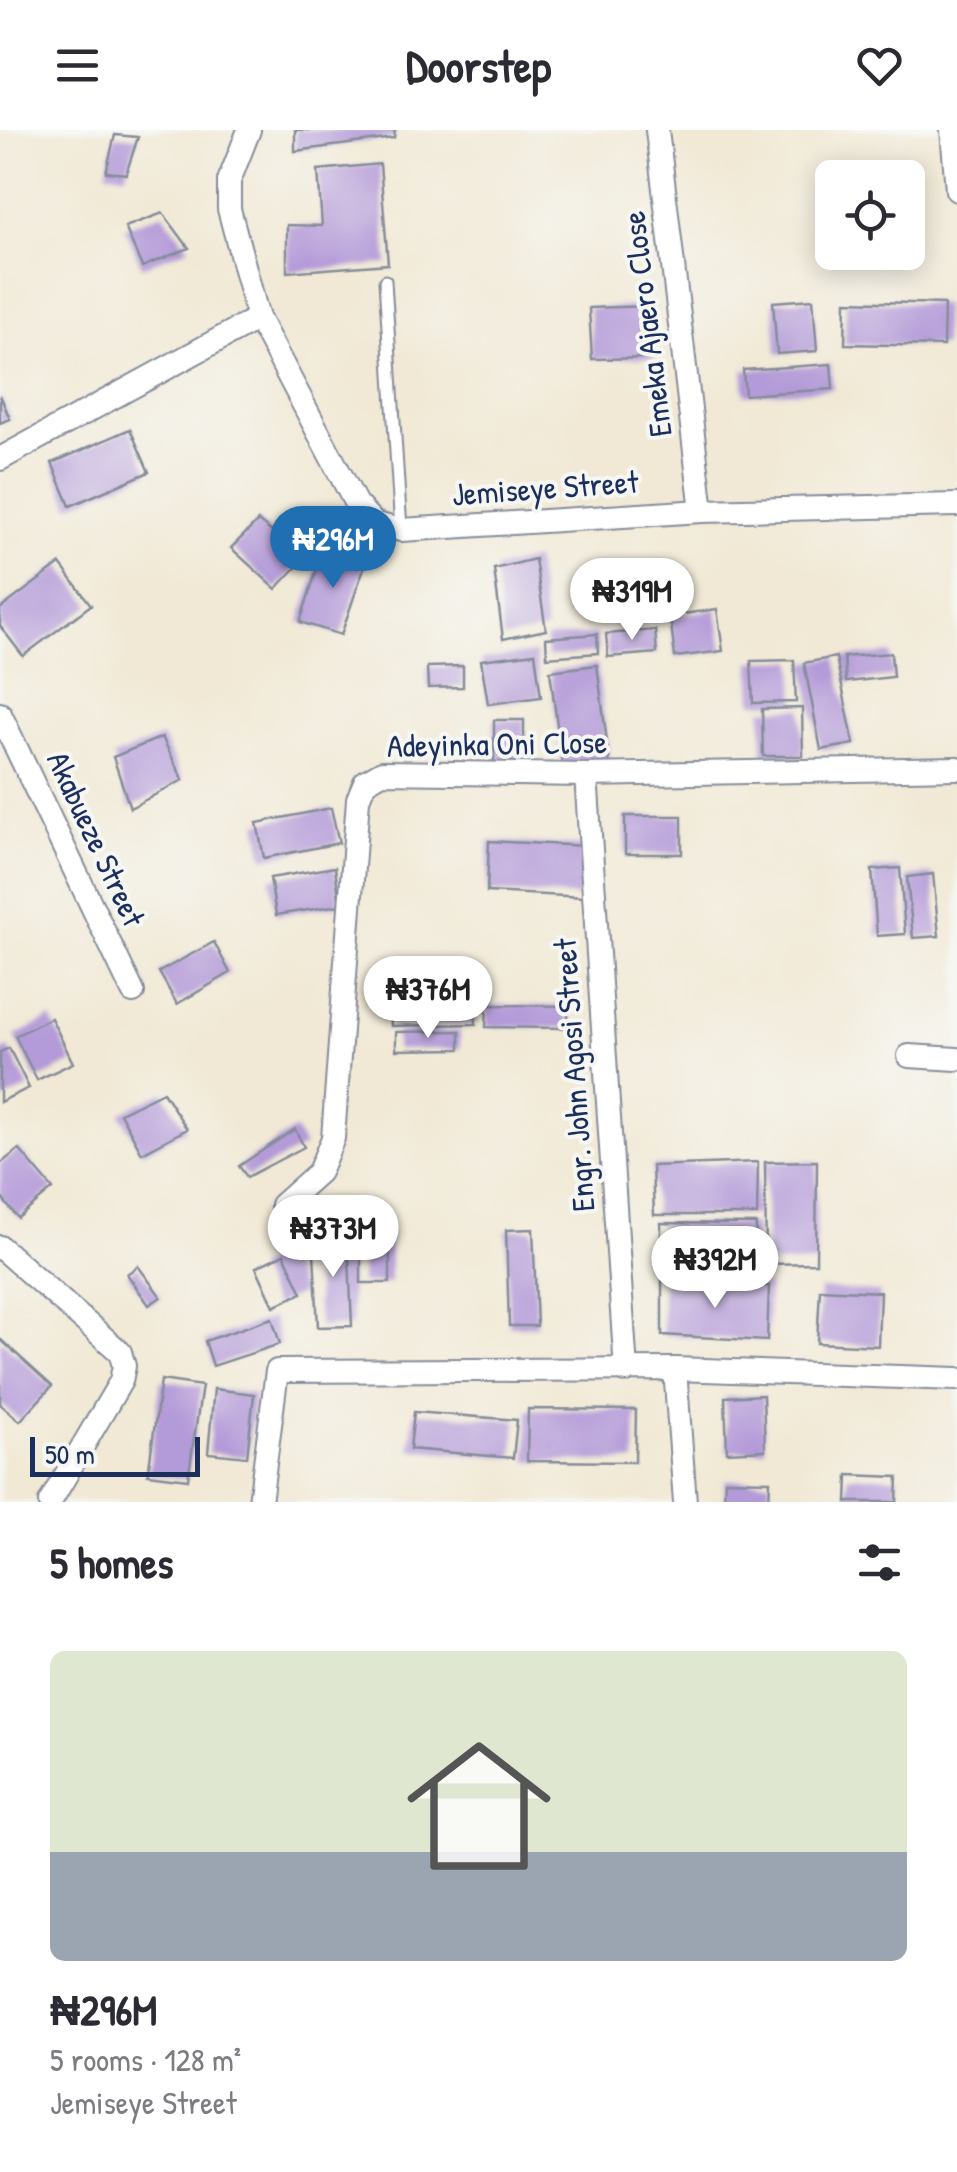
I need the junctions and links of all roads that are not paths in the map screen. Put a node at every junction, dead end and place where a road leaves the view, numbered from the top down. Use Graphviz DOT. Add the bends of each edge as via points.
graph roads {
  1 [pos="249,130"];
  2 [pos="657,130"];
  3 [pos="952,130"];
  4 [pos="957,190"];
  5 [pos="385,281"];
  6 [pos="258,318"];
  7 [pos="0,459"];
  8 [pos="957,505"];
  9 [pos="702,511"];
  10 [pos="401,530"];
  11 [pos="0,714"];
  12 [pos="957,768"];
  13 [pos="586,775"];
  14 [pos="133,992"];
  15 [pos="909,1056"];
  16 [pos="957,1059"];
  17 [pos="282,1205"];
  18 [pos="0,1247"];
  19 [pos="626,1370"];
  20 [pos="675,1370"];
  21 [pos="957,1379"];
  22 [pos="50,1502"];
  23 [pos="261,1502"];
  24 [pos="685,1502"];
  1 -- 6 [label="street" via="229,180 229,209"];
  2 -- 9 [label="street, Emeka Ajaero Close"];
  3 -- 4 [label="street"];
  5 -- 10 [label="lane"];
  6 -- 7 [label="street"];
  6 -- 10 [label="street" via="356,504 375,524"];
  8 -- 9 [label="street, Jemiseye Street"];
  9 -- 10 [label="street, Jemiseye Street"];
  11 -- 14 [label="street, Akabueze Street"];
  12 -- 13 [label="street, Adeyinka Oni Close"];
  13 -- 17 [label="street, Adeyinka Oni Close" via="382,772 366,782 358,799 333,1138 319,1172"];
  13 -- 19 [label="street, Engr. John Agosi Street"];
  15 -- 16 [label="street"];
  18 -- 22 [label="street" via="120,1352 124,1366 121,1382"];
  19 -- 20 [label="street"];
  19 -- 23 [label="street" via="278,1370"];
  20 -- 21 [label="street"];
  20 -- 24 [label="street"];
}
